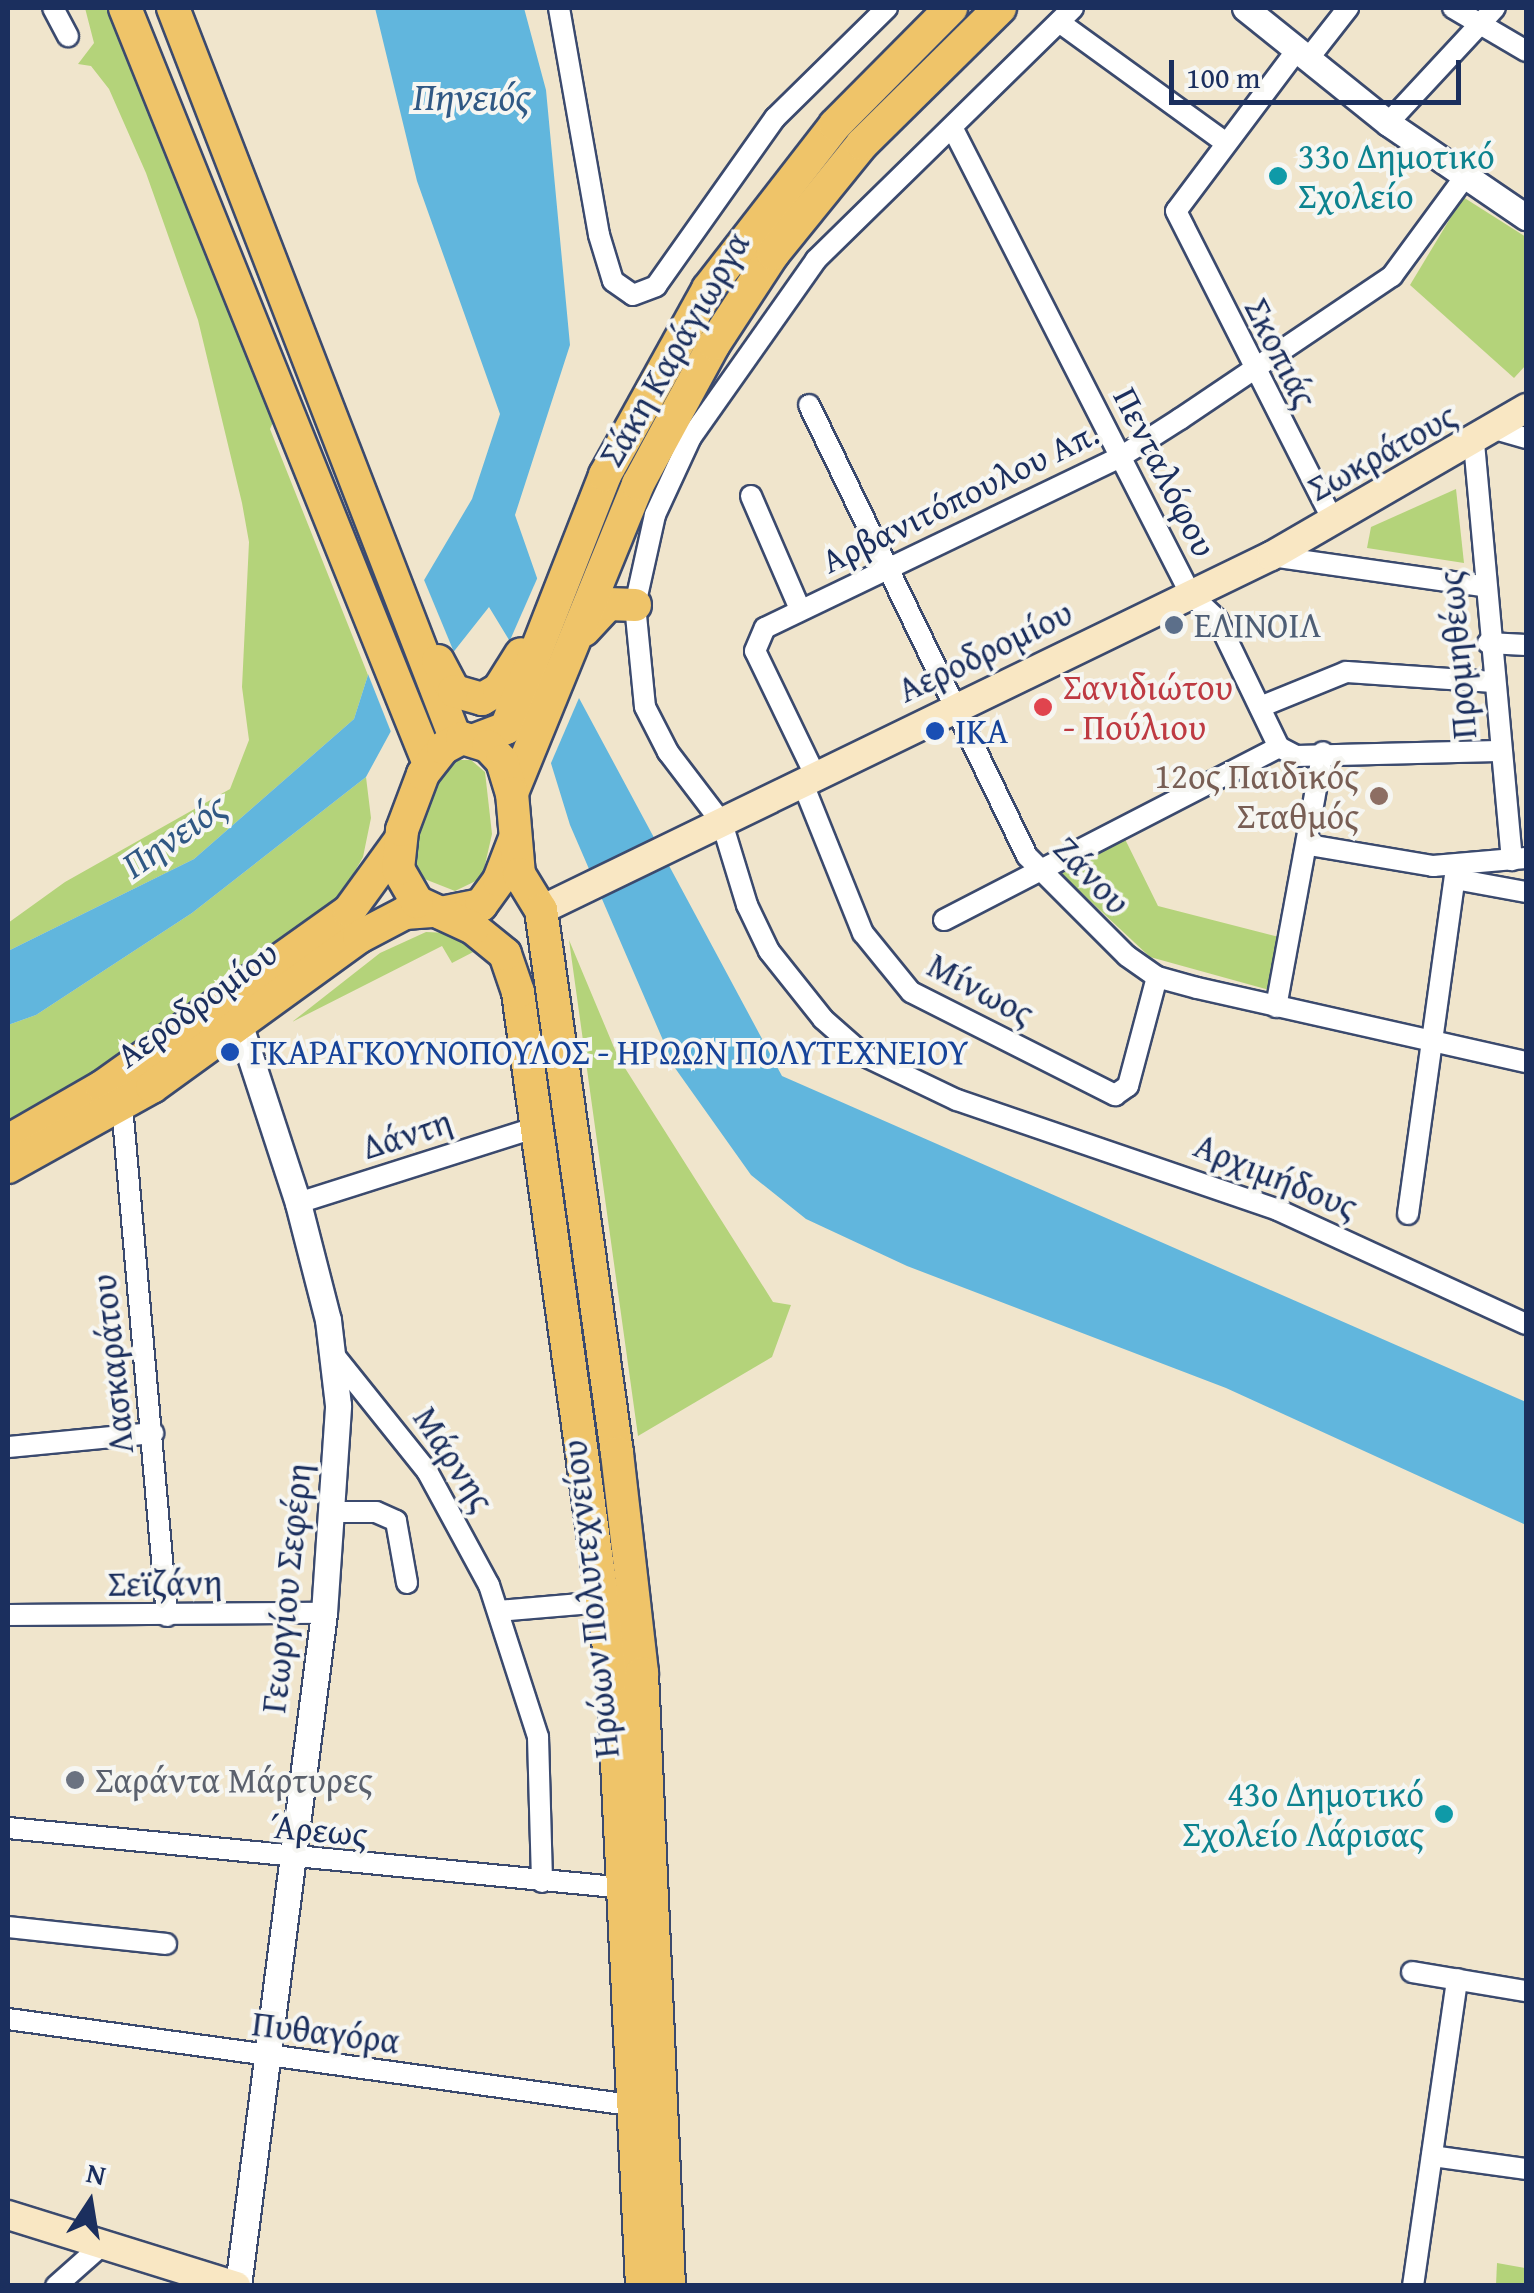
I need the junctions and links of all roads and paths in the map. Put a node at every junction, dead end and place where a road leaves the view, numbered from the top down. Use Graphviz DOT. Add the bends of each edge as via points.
graph roads {
  1 [pos="53,8"];
  2 [pos="124,8"];
  3 [pos="173,8"];
  4 [pos="559,8"];
  5 [pos="886,8"];
  6 [pos="951,8"];
  7 [pos="1000,8"];
  8 [pos="1245,8"];
  9 [pos="1348,8"];
  10 [pos="1453,8"];
  11 [pos="1495,8"];
  12 [pos="1066,15"];
  13 [pos="1480,26"];
  14 [pos="68,36"];
  15 [pos="1526,51"];
  16 [pos="1303,54"];
  17 [pos="1388,123"];
  18 [pos="952,129"];
  19 [pos="1226,143"];
  20 [pos="1464,178"];
  21 [pos="1526,217"];
  22 [pos="1252,371"];
  23 [pos="810,405"];
  24 [pos="1526,408"];
  25 [pos="1486,437"];
  26 [pos="1526,438"];
  27 [pos="1122,456"];
  28 [pos="751,496"];
  29 [pos="1333,521"];
  30 [pos="1271,556"];
  31 [pos="883,568"];
  32 [pos="1484,586"];
  33 [pos="1191,595"];
  34 [pos="635,605"];
  35 [pos="552,610"];
  36 [pos="800,610"];
  37 [pos="584,626"];
  38 [pos="1488,644"];
  39 [pos="1526,646"];
  40 [pos="1491,682"];
  41 [pos="443,692"];
  42 [pos="1260,706"];
  43 [pos="956,710"];
  44 [pos="479,736"];
  45 [pos="1279,747"];
  46 [pos="1498,751"];
  47 [pos="1323,752"];
  48 [pos="429,764"];
  49 [pos="810,780"];
  50 [pos="518,781"];
  51 [pos="719,824"];
  52 [pos="515,836"];
  53 [pos="399,842"];
  54 [pos="1309,845"];
  55 [pos="1519,859"];
  56 [pos="1036,870"];
  57 [pos="1455,873"];
  58 [pos="1526,892"];
  59 [pos="541,910"];
  60 [pos="436,912"];
  61 [pos="944,920"];
  62 [pos="492,942"];
  63 [pos="1157,976"];
  64 [pos="1276,1007"];
  65 [pos="240,1026"];
  66 [pos="1435,1041"];
  67 [pos="1526,1062"];
  68 [pos="122,1106"];
  69 [pos="992,1113"];
  70 [pos="537,1127"];
  71 [pos="8,1141"];
  72 [pos="8,1166"];
  73 [pos="298,1203"];
  74 [pos="1408,1214"];
  75 [pos="1526,1324"];
  76 [pos="334,1355"];
  77 [pos="153,1434"];
  78 [pos="8,1447"];
  79 [pos="332,1512"];
  80 [pos="408,1582"];
  81 [pos="604,1602"];
  82 [pos="498,1611"];
  83 [pos="324,1612"];
  84 [pos="8,1616"];
  85 [pos="166,1616"];
  86 [pos="8,1828"];
  87 [pos="293,1861"];
  88 [pos="542,1882"];
  89 [pos="624,1888"];
  90 [pos="8,1927"];
  91 [pos="166,1944"];
  92 [pos="1412,1972"];
  93 [pos="1457,1979"];
  94 [pos="1526,1991"];
  95 [pos="8,2019"];
  96 [pos="271,2058"];
  97 [pos="637,2106"];
  98 [pos="1432,2156"];
  99 [pos="1526,2169"];
  100 [pos="8,2215"];
  101 [pos="101,2246"];
  102 [pos="56,2286"];
  103 [pos="237,2286"];
  104 [pos="642,2286"];
  105 [pos="669,2286"];
  106 [pos="1414,2286"];
  1 -- 14 [label="street"];
  2 -- 48 [label="main road"];
  3 -- 41 [label="main road" via="315,362 412,630"];
  4 -- 5 [label="street" via="599,235 613,281 633,296 656,286 775,118"];
  6 -- 35 [label="main road, Σάκη Καράγιωργα" via="835,125 736,249 637,411"];
  7 -- 37 [label="main road, Σάκη Καράγιωργα" via="872,132 754,282 660,439"];
  8 -- 16 [label="street"];
  9 -- 16 [label="street"];
  10 -- 13 [label="street"];
  11 -- 13 [label="street"];
  12 -- 18 [label="street, Σάκη Καράγιωργα"];
  12 -- 19 [label="street"];
  13 -- 15 [label="street"];
  13 -- 17 [label="street"];
  16 -- 17 [label="street"];
  16 -- 19 [label="street"];
  17 -- 20 [label="street"];
  18 -- 27 [label="street, Πενταλόφου"];
  18 -- 34 [label="street, Σάκη Καράγιωργα" via="816,260 722,389 665,488"];
  19 -- 22 [label="street, Σκοπιάς" via="1176,211"];
  20 -- 21 [label="street"];
  20 -- 22 [label="street, Αρβανιτόπουλου Απ." via="1392,276"];
  22 -- 27 [label="street, Αρβανιτόπουλου Απ."];
  22 -- 29 [label="street, Σκοπιάς"];
  23 -- 31 [label="street, Ζάνου"];
  24 -- 25 [label="main road, Σωκράτους"];
  25 -- 26 [label="street"];
  25 -- 29 [label="main road, Σωκράτους"];
  25 -- 32 [label="street, Προμηθέως"];
  27 -- 31 [label="street, Αρβανιτόπουλου Απ."];
  27 -- 33 [label="street, Πενταλόφου"];
  28 -- 36 [label="street"];
  29 -- 30 [label="main road, Σωκράτους"];
  30 -- 32 [label="street"];
  30 -- 33 [label="main road, Αεροδρομίου"];
  31 -- 36 [label="street, Αρβανιτόπουλου Απ."];
  31 -- 43 [label="street, Ζάνου"];
  32 -- 38 [label="street, Προμηθέως"];
  33 -- 42 [label="street, Πενταλόφου" via="1218,619"];
  33 -- 43 [label="main road, Αεροδρομίου"];
  34 -- 37 [label="main road" via="608,604"];
  34 -- 51 [label="street, Σάκη Καράγιωργα" via="645,708"];
  35 -- 41 [label="main road" via="492,694 473,699"];
  35 -- 44 [label="main road, Σάκη Καράγιωργα"];
  36 -- 49 [label="street, Αρβανιτόπουλου Απ." via="765,628 755,643"];
  37 -- 50 [label="main road, Σάκη Καράγιωργα"];
  38 -- 39 [label="street"];
  38 -- 40 [label="street, Προμηθέως"];
  40 -- 42 [label="street" via="1346,672"];
  40 -- 46 [label="street, Προμηθέως"];
  41 -- 44 [label="main road"];
  42 -- 45 [label="street, Πενταλόφου"];
  43 -- 49 [label="main road, Αεροδρομίου"];
  43 -- 56 [label="street, Ζάνου"];
  44 -- 48 [label="main road"];
  44 -- 50 [label="main road"];
  45 -- 47 [label="street" via="1296,756"];
  45 -- 56 [label="street"];
  46 -- 47 [label="street"];
  46 -- 55 [label="street, Προμηθέως"];
  47 -- 54 [label="street"];
  48 -- 53 [label="main road"];
  49 -- 51 [label="main road, Αεροδρομίου"];
  49 -- 63 [label="street, Μίνωος" via="863,933 911,992 1115,1095 1128,1086"];
  50 -- 52 [label="main road"];
  51 -- 59 [label="main road, Αεροδρομίου"];
  51 -- 69 [label="street, Σάκη Καράγιωργα" via="760,935 823,1019 880,1066"];
  52 -- 59 [label="main road, Ηρώων Πολυτεχνείου" via="521,882"];
  52 -- 60 [label="main road" via="500,880 481,905"];
  53 -- 60 [label="main road" via="402,881"];
  53 -- 71 [label="main road, Αεροδρομίου" via="349,911 102,1087"];
  54 -- 57 [label="street"];
  54 -- 64 [label="street"];
  55 -- 57 [label="street"];
  56 -- 61 [label="street"];
  56 -- 63 [label="street, Ζάνου"];
  57 -- 58 [label="street"];
  57 -- 66 [label="street"];
  59 -- 62 [label="main road" via="527,938"];
  59 -- 105 [label="main road, Ηρώων Πολυτεχνείου" via="634,1584"];
  60 -- 62 [label="main road"];
  60 -- 65 [label="main road, Αεροδρομίου" via="405,914 349,943"];
  62 -- 70 [label="main road, Ηρώων Πολυτεχνείου" via="508,958 518,992"];
  63 -- 64 [label="street, Ζάνου"];
  64 -- 66 [label="street, Ζάνου"];
  65 -- 68 [label="main road, Αεροδρομίου"];
  65 -- 73 [label="street, Γεωργίου Σεφέρη"];
  66 -- 67 [label="street, Ζάνου"];
  66 -- 74 [label="street"];
  68 -- 72 [label="main road, Αεροδρομίου"];
  68 -- 77 [label="street, Λασκαράτου"];
  69 -- 75 [label="street, Αρχιμήδους" via="1239,1194"];
  70 -- 73 [label="street, Δάντη"];
  70 -- 81 [label="main road, Ηρώων Πολυτεχνείου"];
  73 -- 76 [label="street, Γεωργίου Σεφέρη"];
  76 -- 79 [label="street, Γεωργίου Σεφέρη"];
  76 -- 82 [label="street, Μάρνης" via="427,1471 476,1556"];
  77 -- 78 [label="street"];
  77 -- 85 [label="street, Λασκαράτου"];
  79 -- 80 [label="street" via="376,1512 396,1521"];
  79 -- 83 [label="street, Γεωργίου Σεφέρη"];
  81 -- 82 [label="street"];
  81 -- 89 [label="main road, Ηρώων Πολυτεχνείου"];
  82 -- 88 [label="street, Μάρνης" via="531,1705 542,1761"];
  83 -- 85 [label="street, Σεϊζάνη"];
  83 -- 87 [label="street, Γεωργίου Σεφέρη"];
  84 -- 85 [label="street, Σεϊζάνη"];
  86 -- 87 [label="street, Άρεως"];
  87 -- 88 [label="street, Άρεως"];
  87 -- 96 [label="street, Γεωργίου Σεφέρη"];
  88 -- 89 [label="street, Άρεως"];
  89 -- 97 [label="main road, Ηρώων Πολυτεχνείου"];
  90 -- 91 [label="street"];
  92 -- 93 [label="street"];
  93 -- 94 [label="street"];
  93 -- 98 [label="street"];
  95 -- 96 [label="street, Πυθαγόρα"];
  96 -- 97 [label="street, Πυθαγόρα"];
  96 -- 103 [label="street, Γεωργίου Σεφέρη"];
  97 -- 104 [label="main road, Ηρώων Πολυτεχνείου"];
  98 -- 99 [label="street"];
  98 -- 106 [label="street"];
  100 -- 101 [label="main road"];
  101 -- 102 [label="street"];
  101 -- 103 [label="main road"];
}
